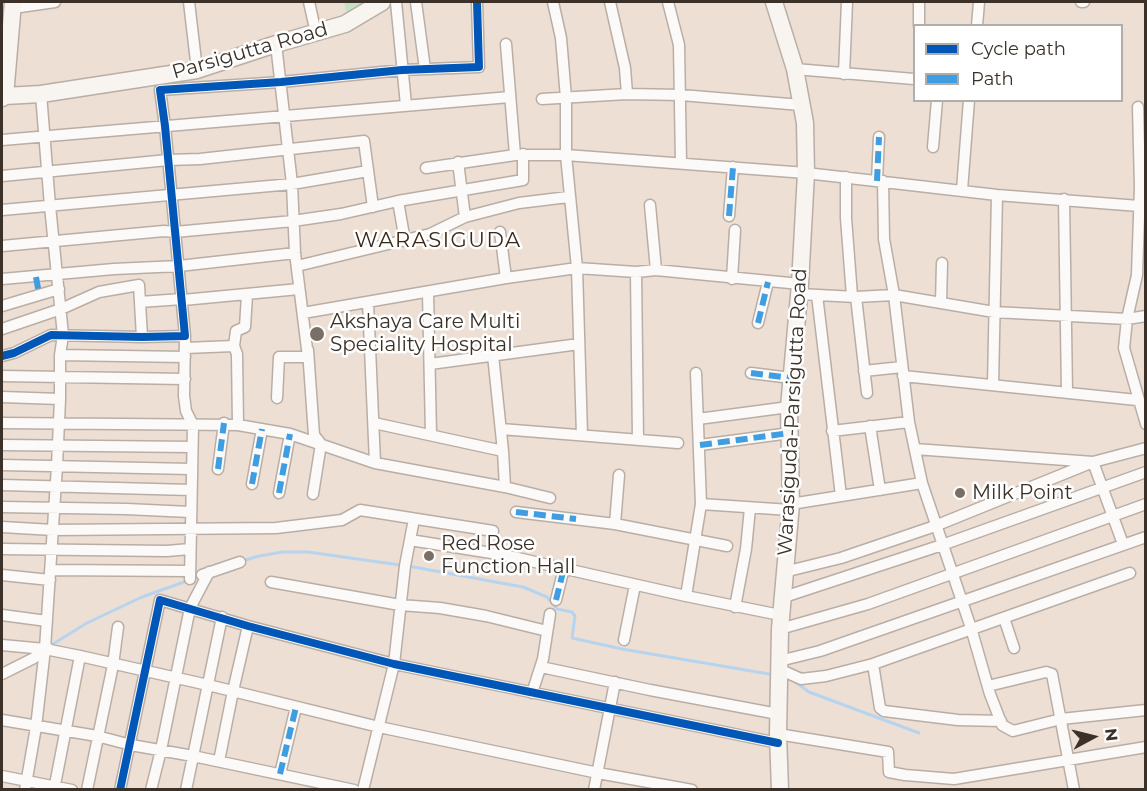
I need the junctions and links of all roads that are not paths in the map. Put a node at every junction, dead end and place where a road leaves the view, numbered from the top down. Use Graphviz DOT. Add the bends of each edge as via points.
graph roads {
  1 [pos="55,2"];
  2 [pos="189,2"];
  3 [pos="309,2"];
  4 [pos="382,2"];
  5 [pos="396,2"];
  6 [pos="416,2"];
  7 [pos="477,2"];
  8 [pos="552,2"];
  9 [pos="610,2"];
  10 [pos="668,2"];
  11 [pos="774,2"];
  12 [pos="847,2"];
  13 [pos="919,2"];
  14 [pos="979,2"];
  15 [pos="13,5"];
  16 [pos="919,24"];
  17 [pos="977,24"];
  18 [pos="316,33"];
  19 [pos="276,44"];
  20 [pos="506,44"];
  21 [pos="5,47"];
  22 [pos="425,69"];
  23 [pos="795,69"];
  24 [pos="197,70"];
  25 [pos="402,70"];
  26 [pos="844,74"];
  27 [pos="913,79"];
  28 [pos="281,82"];
  29 [pos="41,94"];
  30 [pos="627,94"];
  31 [pos="681,95"];
  32 [pos="3,97"];
  33 [pos="510,97"];
  34 [pos="566,98"];
  35 [pos="542,99"];
  36 [pos="937,102"];
  37 [pos="969,102"];
  38 [pos="406,105"];
  39 [pos="801,105"];
  40 [pos="1138,107"];
  41 [pos="285,116"];
  42 [pos="165,126"];
  43 [pos="44,137"];
  44 [pos="879,137"];
  45 [pos="2,140"];
  46 [pos="933,147"];
  47 [pos="288,149"];
  48 [pos="519,155"];
  49 [pos="566,155"];
  50 [pos="168,160"];
  51 [pos="458,162"];
  52 [pos="681,163"];
  53 [pos="733,167"];
  54 [pos="426,168"];
  55 [pos="368,171"];
  56 [pos="47,172"];
  57 [pos="806,173"];
  58 [pos="2,176"];
  59 [pos="846,177"];
  60 [pos="523,180"];
  61 [pos="880,181"];
  62 [pos="292,184"];
  63 [pos="1143,187"];
  64 [pos="962,190"];
  65 [pos="462,191"];
  66 [pos="997,195"];
  67 [pos="171,196"];
  68 [pos="568,197"];
  69 [pos="1064,199"];
  70 [pos="398,201"];
  71 [pos="526,202"];
  72 [pos="650,205"];
  73 [pos="50,206"];
  74 [pos="1139,206"];
  75 [pos="373,207"];
  76 [pos="2,210"];
  77 [pos="729,216"];
  78 [pos="465,218"];
  79 [pos="293,221"];
  80 [pos="735,230"];
  81 [pos="175,232"];
  82 [pos="500,232"];
  83 [pos="54,241"];
  84 [pos="405,241"];
  85 [pos="2,246"];
  86 [pos="295,253"];
  87 [pos="942,263"];
  88 [pos="179,266"];
  89 [pos="297,266"];
  90 [pos="577,268"];
  91 [pos="656,270"];
  92 [pos="636,272"];
  93 [pos="57,275"];
  94 [pos="36,277"];
  95 [pos="506,278"];
  96 [pos="2,279"];
  97 [pos="732,279"];
  98 [pos="764,280"];
  99 [pos="59,289"];
  100 [pos="300,289"];
  101 [pos="799,289"];
  102 [pos="428,292"];
  103 [pos="39,294"];
  104 [pos="247,295"];
  105 [pos="817,295"];
  106 [pos="894,295"];
  107 [pos="854,296"];
  108 [pos="182,300"];
  109 [pos="140,302"];
  110 [pos="368,302"];
  111 [pos="941,303"];
  112 [pos="2,306"];
  113 [pos="62,309"];
  114 [pos="302,311"];
  115 [pos="994,312"];
  116 [pos="1066,316"];
  117 [pos="1146,316"];
  118 [pos="1127,319"];
  119 [pos="758,323"];
  120 [pos="2,329"];
  121 [pos="63,335"];
  122 [pos="185,336"];
  123 [pos="142,337"];
  124 [pos="579,344"];
  125 [pos="234,346"];
  126 [pos="185,353"];
  127 [pos="493,355"];
  128 [pos="2,356"];
  129 [pos="60,356"];
  130 [pos="308,357"];
  131 [pos="429,364"];
  132 [pos="864,371"];
  133 [pos="902,371"];
  134 [pos="696,373"];
  135 [pos="751,373"];
  136 [pos="2,376"];
  137 [pos="60,377"];
  138 [pos="791,378"];
  139 [pos="185,379"];
  140 [pos="993,385"];
  141 [pos="1067,392"];
  142 [pos="867,393"];
  143 [pos="2,397"];
  144 [pos="277,398"];
  145 [pos="60,399"];
  146 [pos="1137,400"];
  147 [pos="789,407"];
  148 [pos="698,419"];
  149 [pos="909,422"];
  150 [pos="2,423"];
  151 [pos="59,423"];
  152 [pos="224,423"];
  153 [pos="374,423"];
  154 [pos="1146,424"];
  155 [pos="193,425"];
  156 [pos="238,425"];
  157 [pos="870,426"];
  158 [pos="262,429"];
  159 [pos="501,429"];
  160 [pos="832,431"];
  161 [pos="790,433"];
  162 [pos="290,434"];
  163 [pos="431,435"];
  164 [pos="582,435"];
  165 [pos="638,440"];
  166 [pos="678,443"];
  167 [pos="321,444"];
  168 [pos="2,445"];
  169 [pos="57,445"];
  170 [pos="700,445"];
  171 [pos="192,447"];
  172 [pos="1146,448"];
  173 [pos="915,449"];
  174 [pos="504,451"];
  175 [pos="1093,462"];
  176 [pos="375,463"];
  177 [pos="2,465"];
  178 [pos="57,466"];
  179 [pos="191,469"];
  180 [pos="218,469"];
  181 [pos="1146,472"];
  182 [pos="619,475"];
  183 [pos="922,483"];
  184 [pos="252,484"];
  185 [pos="2,485"];
  186 [pos="505,487"];
  187 [pos="56,488"];
  188 [pos="1102,488"];
  189 [pos="191,490"];
  190 [pos="880,490"];
  191 [pos="279,493"];
  192 [pos="313,494"];
  193 [pos="841,496"];
  194 [pos="550,498"];
  195 [pos="701,504"];
  196 [pos="1146,504"];
  197 [pos="2,507"];
  198 [pos="790,507"];
  199 [pos="54,508"];
  200 [pos="750,508"];
  201 [pos="190,512"];
  202 [pos="516,512"];
  203 [pos="1112,516"];
  204 [pos="414,519"];
  205 [pos="615,524"];
  206 [pos="935,526"];
  207 [pos="2,527"];
  208 [pos="53,530"];
  209 [pos="190,530"];
  210 [pos="493,531"];
  211 [pos="1146,537"];
  212 [pos="695,539"];
  213 [pos="410,540"];
  214 [pos="1123,544"];
  215 [pos="942,545"];
  216 [pos="727,546"];
  217 [pos="52,548"];
  218 [pos="2,549"];
  219 [pos="190,549"];
  220 [pos="240,562"];
  221 [pos="564,568"];
  222 [pos="208,572"];
  223 [pos="784,572"];
  224 [pos="952,573"];
  225 [pos="1130,573"];
  226 [pos="2,575"];
  227 [pos="50,575"];
  228 [pos="192,576"];
  229 [pos="271,582"];
  230 [pos="635,585"];
  231 [pos="686,596"];
  232 [pos="781,598"];
  233 [pos="556,600"];
  234 [pos="962,601"];
  235 [pos="400,605"];
  236 [pos="735,607"];
  237 [pos="190,608"];
  238 [pos="550,614"];
  239 [pos="2,615"];
  240 [pos="222,617"];
  241 [pos="1004,618"];
  242 [pos="47,621"];
  243 [pos="780,622"];
  244 [pos="248,626"];
  245 [pos="118,627"];
  246 [pos="971,628"];
  247 [pos="547,631"];
  248 [pos="624,640"];
  249 [pos="2,645"];
  250 [pos="49,647"];
  251 [pos="1014,648"];
  252 [pos="80,656"];
  253 [pos="394,664"];
  254 [pos="873,664"];
  255 [pos="113,665"];
  256 [pos="779,665"];
  257 [pos="541,667"];
  258 [pos="146,672"];
  259 [pos="2,674"];
  260 [pos="176,678"];
  261 [pos="615,681"];
  262 [pos="208,685"];
  263 [pos="988,686"];
  264 [pos="233,691"];
  265 [pos="532,693"];
  266 [pos="296,706"];
  267 [pos="610,710"];
  268 [pos="1146,710"];
  269 [pos="778,714"];
  270 [pos="1061,719"];
  271 [pos="2,720"];
  272 [pos="1000,721"];
  273 [pos="36,727"];
  274 [pos="379,727"];
  275 [pos="66,731"];
  276 [pos="97,736"];
  277 [pos="778,739"];
  278 [pos="131,745"];
  279 [pos="1146,747"];
  280 [pos="161,750"];
  281 [pos="193,756"];
  282 [pos="219,761"];
  283 [pos="1068,761"];
  284 [pos="598,773"];
  285 [pos="280,774"];
  286 [pos="2,776"];
  287 [pos="954,784"];
  288 [pos="26,785"];
  289 [pos="54,788"];
  290 [pos="72,789"];
  291 [pos="87,789"];
  292 [pos="120,789"];
  293 [pos="151,789"];
  294 [pos="186,789"];
  295 [pos="354,789"];
  296 [pos="363,789"];
  297 [pos="594,789"];
  298 [pos="692,789"];
  299 [pos="780,789"];
  300 [pos="1074,789"];
  1 -- 15 [label="street"];
  2 -- 24 [label="street"];
  3 -- 18 [label="street"];
  4 -- 18 [label="street, Parsigutta Road" via="345,24"];
  5 -- 25 [label="street"];
  6 -- 22 [label="street"];
  7 -- 22 [label="street" via="479,67"];
  8 -- 34 [label="street" via="561,38"];
  9 -- 30 [label="street"];
  10 -- 31 [label="street" via="679,45"];
  11 -- 23 [label="street, Warasiguda-Parsigutta Road"];
  12 -- 26 [label="street"];
  13 -- 16 [label="street"];
  14 -- 17 [label="street"];
  15 -- 21 [label="street"];
  18 -- 19 [label="street, Parsigutta Road"];
  19 -- 24 [label="street, Parsigutta Road"];
  19 -- 28 [label="street"];
  20 -- 33 [label="street"];
  21 -- 32 [label="street"];
  22 -- 25 [label="street"];
  23 -- 26 [label="street"];
  23 -- 39 [label="street, Warasiguda-Parsigutta Road"];
  24 -- 29 [label="street, Parsigutta Road"];
  25 -- 28 [label="street"];
  25 -- 38 [label="street"];
  26 -- 27 [label="street"];
  28 -- 41 [label="street"];
  28 -- 42 [label="street" via="160,90"];
  29 -- 32 [label="street, Parsigutta Road"];
  29 -- 43 [label="street"];
  30 -- 31 [label="street"];
  30 -- 34 [label="street"];
  31 -- 39 [label="street"];
  31 -- 52 [label="street"];
  33 -- 38 [label="street"];
  33 -- 48 [label="street"];
  34 -- 35 [label="street"];
  34 -- 49 [label="street"];
  36 -- 46 [label="street"];
  37 -- 64 [label="street"];
  38 -- 41 [label="street"];
  39 -- 57 [label="street, Warasiguda-Parsigutta Road"];
  40 -- 63 [label="street"];
  41 -- 42 [label="street"];
  41 -- 47 [label="street"];
  42 -- 43 [label="street"];
  42 -- 50 [label="street"];
  43 -- 45 [label="street"];
  43 -- 56 [label="street"];
  44 -- 61 [label="street"];
  47 -- 50 [label="street"];
  47 -- 55 [label="street" via="364,141"];
  47 -- 62 [label="street"];
  48 -- 49 [label="street"];
  48 -- 51 [label="street"];
  48 -- 60 [label="street"];
  49 -- 52 [label="street"];
  49 -- 68 [label="street"];
  50 -- 56 [label="street"];
  50 -- 67 [label="street"];
  51 -- 54 [label="street"];
  51 -- 65 [label="street"];
  52 -- 53 [label="street"];
  53 -- 57 [label="street"];
  53 -- 77 [label="street"];
  55 -- 62 [label="street"];
  55 -- 75 [label="street"];
  56 -- 58 [label="street"];
  56 -- 73 [label="street"];
  57 -- 59 [label="street"];
  57 -- 101 [label="street, Warasiguda-Parsigutta Road"];
  59 -- 61 [label="street"];
  59 -- 107 [label="street"];
  60 -- 65 [label="street"];
  60 -- 71 [label="street"];
  61 -- 64 [label="street"];
  61 -- 106 [label="street" via="884,239"];
  62 -- 67 [label="street"];
  62 -- 79 [label="street"];
  63 -- 74 [label="street"];
  64 -- 66 [label="street"];
  65 -- 70 [label="street"];
  65 -- 78 [label="street"];
  66 -- 69 [label="street"];
  66 -- 115 [label="street"];
  67 -- 73 [label="street"];
  67 -- 81 [label="street"];
  68 -- 71 [label="street"];
  68 -- 90 [label="street"];
  69 -- 74 [label="street"];
  69 -- 116 [label="street"];
  70 -- 75 [label="street"];
  70 -- 84 [label="street"];
  71 -- 78 [label="street"];
  72 -- 91 [label="street"];
  73 -- 76 [label="street"];
  73 -- 83 [label="street"];
  74 -- 118 [label="street" via="1137,275"];
  75 -- 79 [label="street"];
  78 -- 84 [label="street"];
  79 -- 81 [label="street"];
  79 -- 86 [label="street"];
  80 -- 97 [label="street"];
  81 -- 83 [label="street"];
  81 -- 88 [label="street"];
  82 -- 95 [label="street"];
  83 -- 85 [label="street"];
  83 -- 93 [label="street"];
  84 -- 89 [label="street"];
  86 -- 88 [label="street"];
  86 -- 89 [label="street"];
  87 -- 111 [label="street"];
  88 -- 93 [label="street"];
  88 -- 108 [label="street"];
  89 -- 100 [label="street"];
  90 -- 92 [label="street"];
  90 -- 95 [label="street"];
  90 -- 124 [label="street"];
  91 -- 92 [label="street"];
  91 -- 97 [label="street"];
  92 -- 165 [label="street"];
  93 -- 94 [label="street"];
  93 -- 99 [label="street"];
  94 -- 96 [label="street"];
  94 -- 103 [label="street"];
  95 -- 102 [label="street"];
  97 -- 98 [label="street"];
  98 -- 101 [label="street"];
  98 -- 119 [label="street"];
  99 -- 103 [label="street"];
  99 -- 113 [label="street"];
  100 -- 104 [label="street"];
  100 -- 114 [label="street"];
  101 -- 105 [label="street"];
  101 -- 138 [label="street, Warasiguda-Parsigutta Road"];
  102 -- 110 [label="street"];
  102 -- 131 [label="street"];
  103 -- 112 [label="street"];
  104 -- 108 [label="street"];
  104 -- 125 [label="street" via="245,327 236,331"];
  105 -- 107 [label="street"];
  105 -- 160 [label="street"];
  106 -- 107 [label="street"];
  106 -- 111 [label="street"];
  106 -- 133 [label="street"];
  107 -- 132 [label="street"];
  108 -- 109 [label="street"];
  108 -- 122 [label="street"];
  109 -- 113 [label="street" via="139,285 99,292"];
  109 -- 123 [label="street"];
  110 -- 114 [label="street"];
  110 -- 153 [label="street"];
  111 -- 115 [label="street"];
  113 -- 120 [label="street"];
  113 -- 121 [label="street"];
  114 -- 130 [label="street"];
  115 -- 116 [label="street"];
  115 -- 140 [label="street"];
  116 -- 118 [label="street"];
  116 -- 141 [label="street"];
  117 -- 118 [label="street"];
  118 -- 146 [label="street" via="1124,348"];
  121 -- 123 [label="street"];
  121 -- 128 [label="street" via="51,334"];
  121 -- 129 [label="street"];
  122 -- 123 [label="street"];
  122 -- 126 [label="street"];
  124 -- 127 [label="street"];
  124 -- 164 [label="street"];
  125 -- 126 [label="street"];
  125 -- 156 [label="street"];
  126 -- 129 [label="street"];
  126 -- 139 [label="street"];
  127 -- 131 [label="street"];
  127 -- 159 [label="street"];
  129 -- 137 [label="street"];
  130 -- 144 [label="street" via="279,357"];
  130 -- 167 [label="street" via="314,435"];
  131 -- 163 [label="street"];
  132 -- 133 [label="street"];
  132 -- 142 [label="street"];
  133 -- 140 [label="street"];
  133 -- 149 [label="street"];
  134 -- 148 [label="street"];
  135 -- 138 [label="street"];
  136 -- 137 [label="street"];
  137 -- 139 [label="street"];
  137 -- 145 [label="street"];
  138 -- 147 [label="street, Warasiguda-Parsigutta Road"];
  139 -- 155 [label="street" via="186,411"];
  140 -- 141 [label="street"];
  141 -- 146 [label="street"];
  143 -- 145 [label="street"];
  145 -- 151 [label="street"];
  146 -- 154 [label="street"];
  147 -- 148 [label="street"];
  147 -- 161 [label="street, Warasiguda-Parsigutta Road"];
  148 -- 170 [label="street"];
  149 -- 157 [label="street"];
  149 -- 173 [label="street"];
  150 -- 151 [label="street"];
  151 -- 155 [label="street"];
  151 -- 169 [label="street"];
  152 -- 155 [label="street"];
  152 -- 156 [label="street"];
  152 -- 180 [label="street"];
  153 -- 163 [label="street"];
  153 -- 176 [label="street"];
  155 -- 171 [label="street"];
  156 -- 158 [label="street"];
  157 -- 160 [label="street"];
  157 -- 190 [label="street"];
  158 -- 162 [label="street"];
  158 -- 184 [label="street"];
  159 -- 164 [label="street"];
  159 -- 174 [label="street"];
  160 -- 193 [label="street"];
  161 -- 170 [label="street"];
  161 -- 198 [label="street, Warasiguda-Parsigutta Road"];
  162 -- 167 [label="street"];
  162 -- 191 [label="street"];
  163 -- 174 [label="street"];
  164 -- 165 [label="street"];
  165 -- 166 [label="street"];
  167 -- 176 [label="street"];
  167 -- 192 [label="street"];
  168 -- 169 [label="street"];
  169 -- 171 [label="street"];
  169 -- 178 [label="street"];
  170 -- 195 [label="street"];
  171 -- 179 [label="street"];
  172 -- 175 [label="street"];
  173 -- 175 [label="street"];
  173 -- 183 [label="street"];
  174 -- 186 [label="street"];
  175 -- 188 [label="street"];
  175 -- 206 [label="street"];
  176 -- 186 [label="street"];
  177 -- 178 [label="street"];
  178 -- 179 [label="street"];
  178 -- 187 [label="street"];
  179 -- 189 [label="street"];
  181 -- 188 [label="street"];
  182 -- 205 [label="street"];
  183 -- 190 [label="street"];
  183 -- 206 [label="street"];
  185 -- 187 [label="street"];
  186 -- 194 [label="street"];
  187 -- 189 [label="street"];
  187 -- 199 [label="street"];
  188 -- 203 [label="street"];
  188 -- 215 [label="street"];
  189 -- 201 [label="street"];
  190 -- 193 [label="street"];
  193 -- 198 [label="street"];
  195 -- 200 [label="street"];
  195 -- 212 [label="street"];
  196 -- 203 [label="street"];
  197 -- 199 [label="street"];
  198 -- 200 [label="street"];
  198 -- 223 [label="street, Warasiguda-Parsigutta Road"];
  199 -- 201 [label="street"];
  199 -- 208 [label="street"];
  200 -- 236 [label="street"];
  201 -- 209 [label="street"];
  202 -- 205 [label="street"];
  203 -- 214 [label="street"];
  203 -- 224 [label="street"];
  204 -- 209 [label="street" via="360,510 342,520 276,528"];
  204 -- 210 [label="street"];
  204 -- 213 [label="street"];
  205 -- 212 [label="street"];
  206 -- 215 [label="street"];
  206 -- 223 [label="street" via="841,558"];
  207 -- 208 [label="street"];
  208 -- 209 [label="street"];
  208 -- 217 [label="street"];
  209 -- 219 [label="street"];
  211 -- 214 [label="street"];
  212 -- 216 [label="street"];
  212 -- 231 [label="street"];
  213 -- 221 [label="street"];
  213 -- 235 [label="street"];
  214 -- 234 [label="street"];
  215 -- 224 [label="street"];
  215 -- 232 [label="street"];
  217 -- 218 [label="street"];
  217 -- 219 [label="street"];
  217 -- 227 [label="street"];
  219 -- 228 [label="street"];
  220 -- 222 [label="street"];
  221 -- 230 [label="street"];
  221 -- 233 [label="street"];
  222 -- 228 [label="street"];
  222 -- 237 [label="street"];
  223 -- 232 [label="street, Warasiguda-Parsigutta Road"];
  224 -- 234 [label="street"];
  224 -- 243 [label="street" via="868,604"];
  225 -- 241 [label="street"];
  226 -- 227 [label="street"];
  227 -- 228 [label="street"];
  227 -- 242 [label="street"];
  229 -- 235 [label="street"];
  230 -- 231 [label="street"];
  230 -- 248 [label="street"];
  231 -- 236 [label="street"];
  232 -- 243 [label="street, Warasiguda-Parsigutta Road"];
  234 -- 246 [label="street"];
  234 -- 256 [label="street"];
  235 -- 247 [label="street" via="475,614"];
  235 -- 253 [label="street"];
  236 -- 243 [label="street"];
  237 -- 240 [label="street"];
  237 -- 258 [label="street" via="160,600"];
  237 -- 260 [label="street"];
  238 -- 247 [label="street"];
  239 -- 242 [label="street"];
  240 -- 244 [label="street"];
  240 -- 262 [label="street"];
  241 -- 246 [label="street"];
  241 -- 251 [label="street"];
  242 -- 250 [label="street"];
  243 -- 256 [label="street, Warasiguda-Parsigutta Road"];
  244 -- 253 [label="street"];
  244 -- 264 [label="street"];
  245 -- 255 [label="street"];
  246 -- 254 [label="street"];
  246 -- 263 [label="street"];
  247 -- 257 [label="street"];
  249 -- 250 [label="street"];
  250 -- 252 [label="street"];
  250 -- 259 [label="street"];
  250 -- 273 [label="street"];
  252 -- 255 [label="street"];
  252 -- 275 [label="street"];
  253 -- 265 [label="street"];
  253 -- 274 [label="street"];
  254 -- 256 [label="street" via="801,679"];
  254 -- 272 [label="street" via="880,708 884,711"];
  255 -- 258 [label="street"];
  255 -- 276 [label="street"];
  256 -- 269 [label="street, Warasiguda-Parsigutta Road"];
  257 -- 261 [label="street"];
  257 -- 265 [label="street"];
  258 -- 260 [label="street"];
  258 -- 278 [label="street"];
  260 -- 262 [label="street"];
  260 -- 280 [label="street"];
  261 -- 267 [label="street"];
  261 -- 269 [label="street"];
  262 -- 264 [label="street"];
  262 -- 281 [label="street"];
  263 -- 270 [label="street" via="1049,672 1054,677"];
  263 -- 272 [label="street"];
  264 -- 266 [label="street"];
  264 -- 282 [label="street"];
  265 -- 267 [label="street"];
  266 -- 274 [label="street"];
  266 -- 285 [label="street"];
  267 -- 277 [label="street"];
  267 -- 284 [label="street"];
  268 -- 270 [label="street"];
  269 -- 277 [label="street, Warasiguda-Parsigutta Road"];
  270 -- 272 [label="street" via="1013,731"];
  270 -- 283 [label="street"];
  271 -- 273 [label="street"];
  273 -- 275 [label="street"];
  273 -- 288 [label="street"];
  274 -- 284 [label="street"];
  274 -- 296 [label="street"];
  275 -- 276 [label="street"];
  275 -- 289 [label="street"];
  276 -- 278 [label="street"];
  276 -- 291 [label="street"];
  277 -- 287 [label="street" via="888,752 889,772"];
  277 -- 299 [label="street, Warasiguda-Parsigutta Road"];
  278 -- 280 [label="street"];
  278 -- 292 [label="street"];
  279 -- 283 [label="street"];
  280 -- 281 [label="street"];
  280 -- 293 [label="street"];
  281 -- 282 [label="street"];
  281 -- 294 [label="street"];
  282 -- 285 [label="street"];
  283 -- 287 [label="street"];
  283 -- 300 [label="street"];
  284 -- 297 [label="street"];
  284 -- 298 [label="street"];
  285 -- 295 [label="street"];
  286 -- 288 [label="street"];
  288 -- 289 [label="street"];
  289 -- 290 [label="street"];
}
